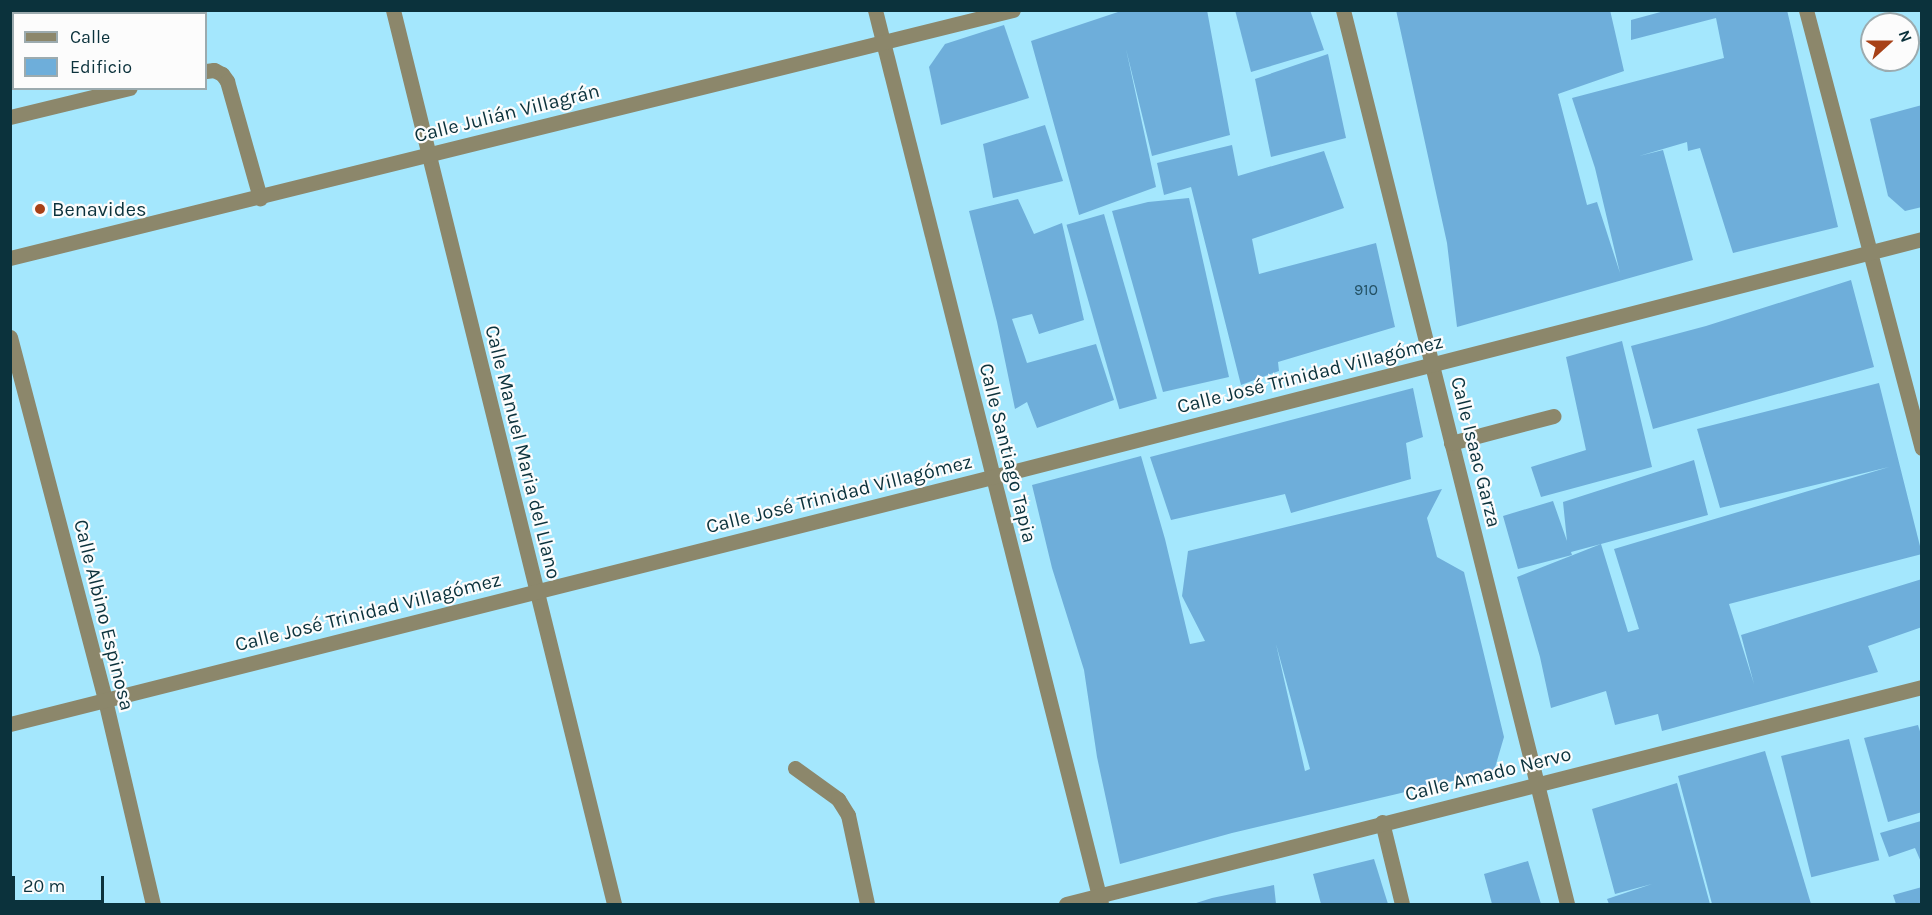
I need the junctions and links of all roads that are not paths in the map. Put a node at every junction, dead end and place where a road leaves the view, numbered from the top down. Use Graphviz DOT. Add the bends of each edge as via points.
graph roads {
  1 [pos="393,10"];
  2 [pos="875,10"];
  3 [pos="1013,10"];
  4 [pos="1343,10"];
  5 [pos="1806,10"];
  6 [pos="883,43"];
  7 [pos="207,71"];
  8 [pos="122,90"];
  9 [pos="10,117"];
  10 [pos="428,154"];
  11 [pos="260,198"];
  12 [pos="1922,239"];
  13 [pos="1870,252"];
  14 [pos="10,258"];
  15 [pos="10,337"];
  16 [pos="1432,364"];
  17 [pos="1553,416"];
  18 [pos="1919,423"];
  19 [pos="1451,443"];
  20 [pos="1922,448"];
  21 [pos="992,477"];
  22 [pos="536,591"];
  23 [pos="1922,687"];
  24 [pos="105,700"];
  25 [pos="10,724"];
  26 [pos="795,768"];
  27 [pos="1537,783"];
  28 [pos="1382,822"];
  29 [pos="1100,900"];
  30 [pos="153,904"];
  31 [pos="614,904"];
  32 [pos="867,904"];
  33 [pos="1066,904"];
  34 [pos="1402,904"];
  35 [pos="1567,904"];
  1 -- 10 [label="street, Calle Manuel Maria del Llano"];
  2 -- 6 [label="street, Calle Santiago Tapia"];
  3 -- 6 [label="street, Calle Julián Villagrán"];
  4 -- 16 [label="street, Calle Isaac Garza"];
  5 -- 13 [label="street"];
  6 -- 10 [label="street, Calle Julián Villagrán"];
  6 -- 21 [label="street, Calle Santiago Tapia"];
  7 -- 11 [label="street" via="222,74 227,81"];
  8 -- 9 [label="street"];
  10 -- 11 [label="street, Calle Julián Villagrán"];
  10 -- 22 [label="street, Calle Manuel Maria del Llano"];
  11 -- 14 [label="street, Calle Julián Villagrán"];
  12 -- 13 [label="street, Calle José Trinidad Villagómez"];
  13 -- 16 [label="street, Calle José Trinidad Villagómez"];
  13 -- 18 [label="street"];
  15 -- 24 [label="street, Calle Albino Espinosa"];
  16 -- 19 [label="street, Calle Isaac Garza"];
  16 -- 21 [label="street, Calle José Trinidad Villagómez"];
  17 -- 19 [label="street"];
  18 -- 20 [label="street"];
  19 -- 27 [label="street, Calle Isaac Garza"];
  21 -- 22 [label="street, Calle José Trinidad Villagómez"];
  21 -- 29 [label="street, Calle Santiago Tapia"];
  22 -- 24 [label="street, Calle José Trinidad Villagómez"];
  22 -- 31 [label="street, Calle Manuel Maria del Llano"];
  23 -- 27 [label="street, Calle Amado Nervo"];
  24 -- 25 [label="street, Calle José Trinidad Villagómez"];
  24 -- 30 [label="street, Calle Albino Espinosa"];
  26 -- 32 [label="street" via="838,799 848,815"];
  27 -- 28 [label="street, Calle Amado Nervo"];
  27 -- 35 [label="street, Calle Isaac Garza"];
  28 -- 29 [label="street, Calle Amado Nervo"];
  28 -- 34 [label="street"];
  29 -- 33 [label="street, Calle Amado Nervo"];
}
